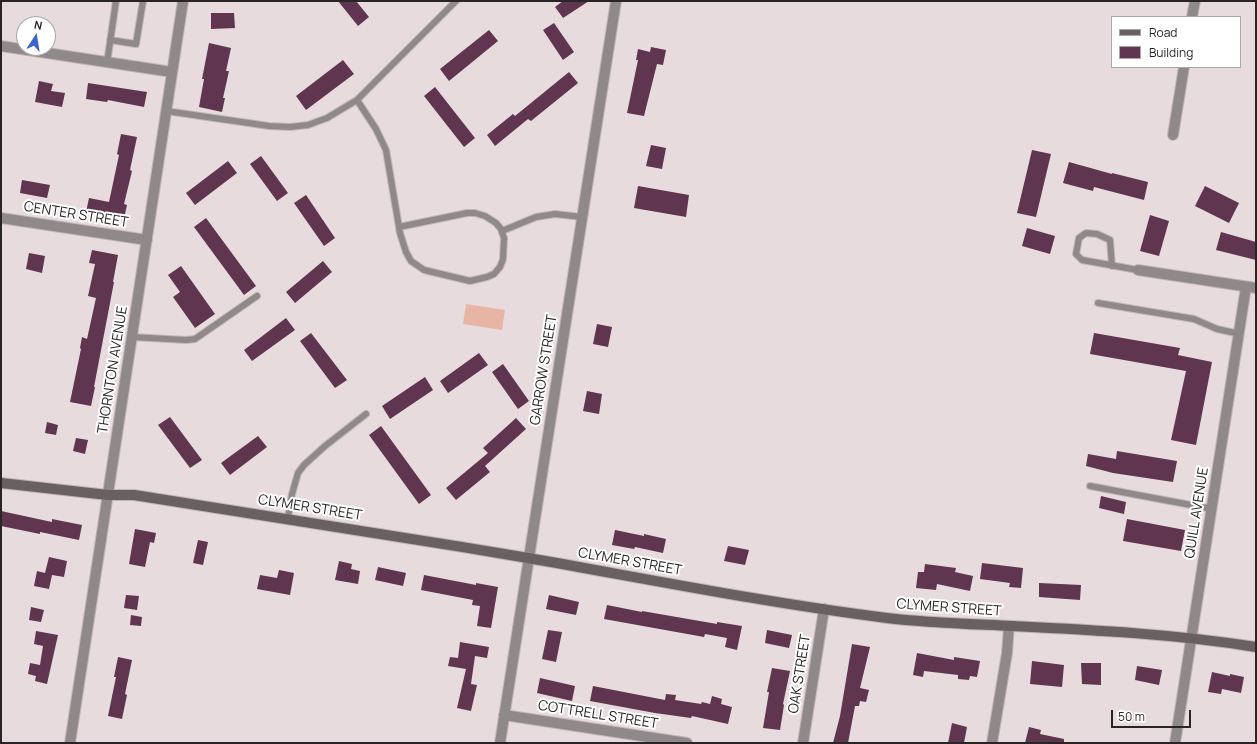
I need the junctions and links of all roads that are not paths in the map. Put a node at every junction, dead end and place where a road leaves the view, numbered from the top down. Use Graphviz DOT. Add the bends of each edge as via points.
graph roads {
  1 [pos="116,1"];
  2 [pos="143,1"];
  3 [pos="183,1"];
  4 [pos="456,1"];
  5 [pos="616,1"];
  6 [pos="1195,1"];
  7 [pos="1192,16"];
  8 [pos="110,40"];
  9 [pos="1,46"];
  10 [pos="107,63"];
  11 [pos="1184,68"];
  12 [pos="172,72"];
  13 [pos="357,100"];
  14 [pos="166,111"];
  15 [pos="1174,135"];
  16 [pos="582,217"];
  17 [pos="1,218"];
  18 [pos="399,227"];
  19 [pos="502,231"];
  20 [pos="147,240"];
  21 [pos="1112,266"];
  22 [pos="1138,270"];
  23 [pos="1251,288"];
  24 [pos="257,296"];
  25 [pos="1098,303"];
  26 [pos="1240,334"];
  27 [pos="132,337"];
  28 [pos="366,414"];
  29 [pos="1,483"];
  30 [pos="1090,486"];
  31 [pos="108,495"];
  32 [pos="1212,509"];
  33 [pos="288,518"];
  34 [pos="529,558"];
  35 [pos="824,609"];
  36 [pos="1009,626"];
  37 [pos="1190,638"];
  38 [pos="1256,647"];
  39 [pos="504,715"];
  40 [pos="652,740"];
  41 [pos="70,743"];
  42 [pos="500,743"];
  43 [pos="687,743"];
  44 [pos="803,743"];
  45 [pos="992,743"];
  46 [pos="1174,743"];
  1 -- 8 [label="lane"];
  2 -- 8 [label="lane" via="136,44"];
  3 -- 12 [label="street, THORNTON AVENUE"];
  4 -- 13 [label="lane"];
  5 -- 16 [label="street, GARROW STREET"];
  6 -- 7 [label="street"];
  8 -- 10 [label="lane"];
  9 -- 10 [label="street"];
  10 -- 12 [label="street"];
  11 -- 15 [label="street"];
  12 -- 14 [label="street, THORNTON AVENUE"];
  13 -- 14 [label="lane" via="327,118 308,125 269,126"];
  13 -- 18 [label="lane" via="386,150"];
  14 -- 20 [label="street, THORNTON AVENUE"];
  16 -- 19 [label="lane" via="555,214 536,217"];
  16 -- 34 [label="street, GARROW STREET"];
  17 -- 20 [label="street, CENTER STREET"];
  18 -- 19 [label="lane" via="475,213 496,223"];
  18 -- 19 [label="lane" via="406,252 416,266 435,274 470,281 494,274 500,267 504,249"];
  20 -- 27 [label="street, THORNTON AVENUE"];
  21 -- 21 [label="lane" via="1082,260 1076,254 1079,238 1086,233 1097,234 1110,240"];
  21 -- 22 [label="lane"];
  22 -- 23 [label="street, QUILL AVENUE"];
  23 -- 26 [label="street, QUILL AVENUE"];
  24 -- 27 [label="lane" via="195,339"];
  25 -- 26 [label="lane" via="1194,320"];
  26 -- 32 [label="street, QUILL AVENUE"];
  27 -- 31 [label="street, THORNTON AVENUE"];
  28 -- 33 [label="lane" via="325,446 298,473"];
  29 -- 31 [label="street, CLYMER STREET"];
  30 -- 32 [label="lane"];
  31 -- 33 [label="street, CLYMER STREET" via="134,495"];
  31 -- 41 [label="street, THORNTON AVENUE"];
  32 -- 37 [label="street, QUILL AVENUE"];
  33 -- 34 [label="street, CLYMER STREET"];
  34 -- 35 [label="street, CLYMER STREET"];
  34 -- 39 [label="street, GARROW STREET"];
  35 -- 36 [label="street, CLYMER STREET" via="919,621"];
  35 -- 44 [label="street, OAK STREET"];
  36 -- 37 [label="street, CLYMER STREET"];
  36 -- 45 [label="street" via="1007,654"];
  37 -- 38 [label="street, CLYMER STREET"];
  37 -- 46 [label="street, QUILL AVENUE"];
  39 -- 40 [label="street, COTTRELL STREET"];
  39 -- 42 [label="street, GARROW STREET"];
  40 -- 43 [label="street, COTTRELL STREET"];
}
